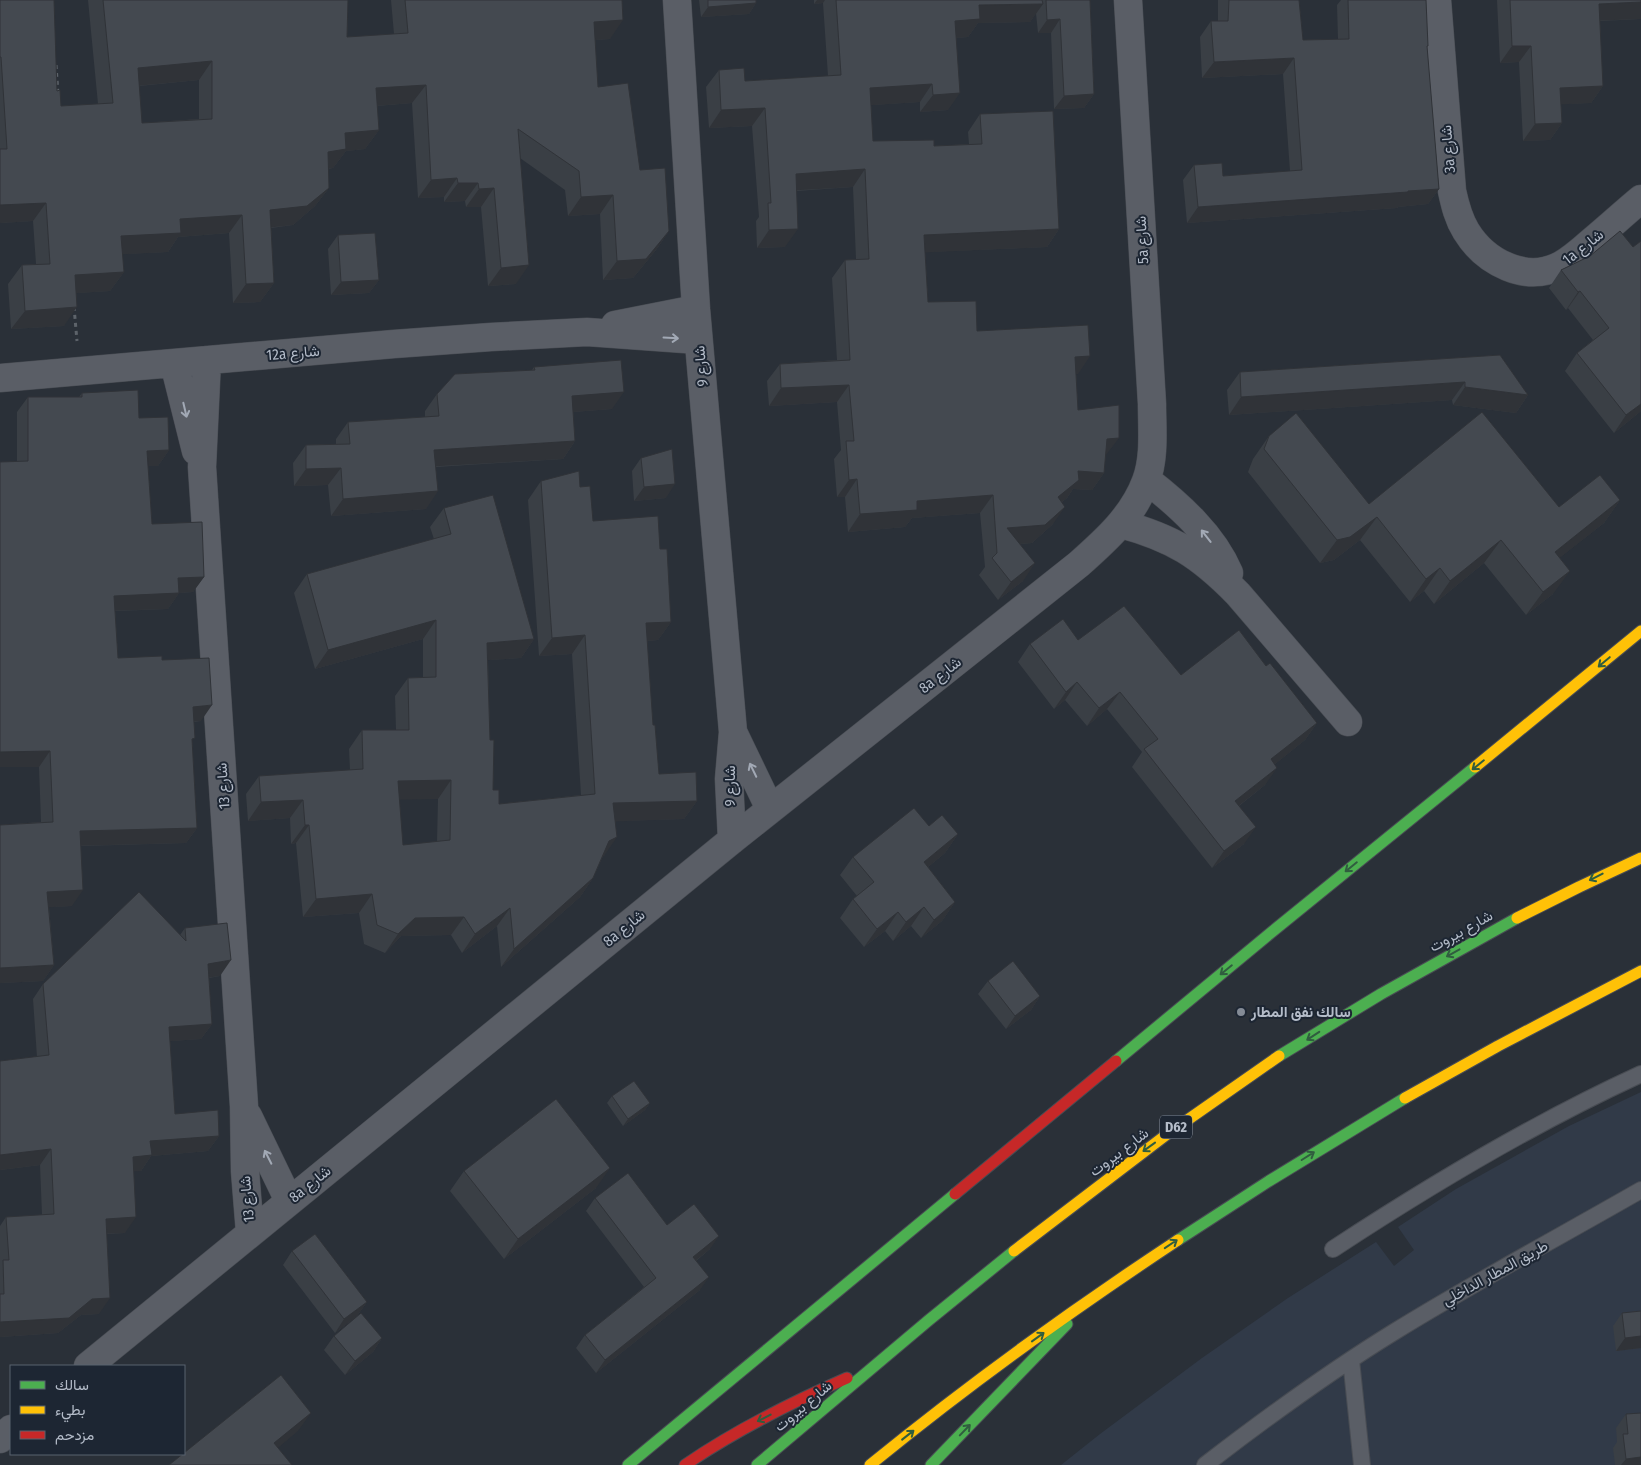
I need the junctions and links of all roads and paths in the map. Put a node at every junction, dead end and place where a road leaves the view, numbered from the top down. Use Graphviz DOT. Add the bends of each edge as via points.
graph roads {
  1 [pos="677,0"];
  2 [pos="1128,0"];
  3 [pos="1437,0"];
  4 [pos="56,59"];
  5 [pos="59,98"];
  6 [pos="1641,199"];
  7 [pos="1516,271"];
  8 [pos="74,303"];
  9 [pos="696,309"];
  10 [pos="587,332"];
  11 [pos="698,340"];
  12 [pos="207,360"];
  13 [pos="174,363"];
  14 [pos="79,371"];
  15 [pos="0,378"];
  16 [pos="202,466"];
  17 [pos="1147,480"];
  18 [pos="1121,524"];
  19 [pos="1238,594"];
  20 [pos="1641,631"];
  21 [pos="1348,722"];
  22 [pos="733,732"];
  23 [pos="770,809"];
  24 [pos="732,840"];
  25 [pos="1641,858"];
  26 [pos="1641,971"];
  27 [pos="1641,1074"];
  28 [pos="244,1106"];
  29 [pos="1641,1190"];
  30 [pos="289,1201"];
  31 [pos="250,1232"];
  32 [pos="1334,1249"];
  33 [pos="1095,1296"];
  34 [pos="1352,1360"];
  35 [pos="89,1365"];
  36 [pos="872,1368"];
  37 [pos="10,1430"];
  38 [pos="0,1439"];
  39 [pos="628,1465"];
  40 [pos="685,1465"];
  41 [pos="757,1465"];
  42 [pos="870,1465"];
  43 [pos="931,1465"];
  44 [pos="1205,1465"];
  45 [pos="1362,1465"];
  1 -- 9 [label="street, شارع 9"];
  2 -- 17 [label="street, 5a شارع" via="1152,404"];
  3 -- 7 [label="street, 3a شارع" via="1452,191 1457,212 1479,248 1496,262"];
  4 -- 5 [label="path"];
  6 -- 7 [label="street, 1a شارع" via="1561,266 1546,271"];
  8 -- 14 [label="path"];
  9 -- 10 [label="street, 12a شارع"];
  9 -- 11 [label="street, شارع 9"];
  10 -- 11 [label="street, 12a شارع, one-way"];
  10 -- 12 [label="street, 12a شارع"];
  11 -- 22 [label="street, شارع 9"];
  12 -- 13 [label="street, 12a شارع"];
  12 -- 16 [label="street, شارع 13"];
  13 -- 14 [label="street, 12a شارع"];
  13 -- 16 [label="street, شارع 13, one-way"];
  14 -- 15 [label="street, 12a شارع"];
  16 -- 28 [label="street, شارع 13"];
  17 -- 18 [label="street, 8a شارع"];
  19 -- 17 [label="street, one-way" via="1210,541 1191,518"];
  18 -- 19 [label="street" via="1148,531 1197,556"];
  18 -- 23 [label="street, 8a شارع" via="1079,564"];
  19 -- 21 [label="street"];
  20 -- 39 [label="main road, one-way"];
  23 -- 22 [label="street, شارع 9, one-way"];
  22 -- 24 [label="street, شارع 9" via="729,779"];
  23 -- 24 [label="street, 8a شارع"];
  24 -- 30 [label="street, 8a شارع"];
  25 -- 36 [label="main road, شارع بيروت / D62, one-way" via="1593,879 1417,973 1229,1090 1148,1148"];
  33 -- 26 [label="main road, one-way" via="1213,1216 1414,1093"];
  27 -- 32 [label="lane" via="1465,1166"];
  30 -- 28 [label="street, شارع 13, one-way"];
  28 -- 31 [label="street, شارع 13"];
  29 -- 34 [label="lane, طريق المطار الداخلي" via="1448,1299"];
  30 -- 31 [label="street, 8a شارع"];
  31 -- 35 [label="street, 8a شارع"];
  42 -- 33 [label="main road, one-way" via="971,1386"];
  43 -- 33 [label="main road, one-way"];
  34 -- 44 [label="lane, طريق المطار الداخلي"];
  34 -- 45 [label="lane"];
  36 -- 40 [label="main road, one-way" via="807,1395 751,1424"];
  36 -- 41 [label="main road, شارع بيروت / D62"];
  37 -- 38 [label="street"];
}
